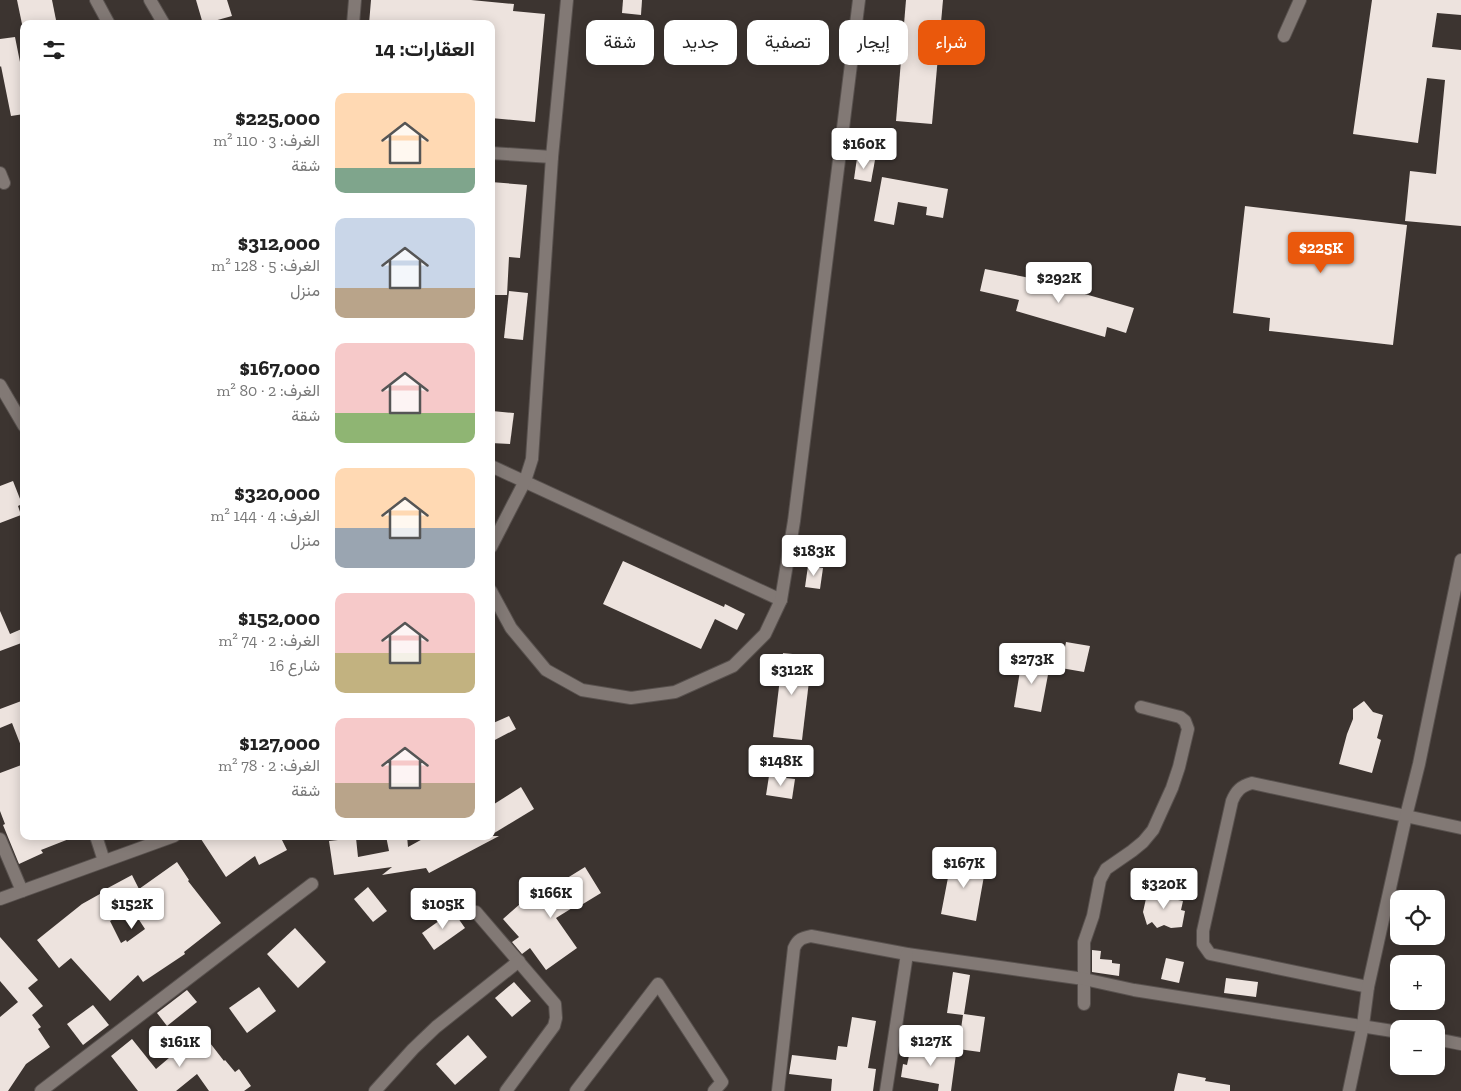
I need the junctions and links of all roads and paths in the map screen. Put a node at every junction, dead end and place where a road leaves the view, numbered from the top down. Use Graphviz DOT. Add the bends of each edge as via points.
graph roads {
  1 [pos="96,0"];
  2 [pos="150,0"];
  3 [pos="355,0"];
  4 [pos="567,0"];
  5 [pos="859,0"];
  6 [pos="1300,0"];
  7 [pos="107,20"];
  8 [pos="162,20"];
  9 [pos="353,20"];
  10 [pos="1284,36"];
  11 [pos="495,154"];
  12 [pos="552,157"];
  13 [pos="0,385"];
  14 [pos="20,419"];
  15 [pos="495,468"];
  16 [pos="525,481"];
  17 [pos="495,539"];
  18 [pos="1461,560"];
  19 [pos="495,598"];
  20 [pos="781,600"];
  21 [pos="1141,707"];
  22 [pos="1406,816"];
  23 [pos="1461,828"];
  24 [pos="0,839"];
  25 [pos="97,840"];
  26 [pos="163,840"];
  27 [pos="104,862"];
  28 [pos="312,884"];
  29 [pos="22,891"];
  30 [pos="0,900"];
  31 [pos="476,912"];
  32 [pos="907,954"];
  33 [pos="519,961"];
  34 [pos="1084,979"];
  35 [pos="1368,987"];
  36 [pos="1084,1004"];
  37 [pos="1364,1025"];
  38 [pos="1390,1030"];
  39 [pos="1445,1041"];
  40 [pos="1461,1044"];
  41 [pos="42,1091"];
  42 [pos="375,1091"];
  43 [pos="506,1091"];
  44 [pos="576,1091"];
  45 [pos="714,1091"];
  46 [pos="778,1091"];
  47 [pos="886,1091"];
  48 [pos="1349,1091"];
  1 -- 7 [label="street"];
  2 -- 8 [label="street"];
  3 -- 9 [label="street"];
  4 -- 12 [label="street"];
  5 -- 20 [label="street" via="794,521"];
  6 -- 10 [label="street"];
  11 -- 12 [label="street"];
  12 -- 16 [label="street" via="532,459"];
  13 -- 14 [label="street"];
  15 -- 16 [label="street"];
  16 -- 17 [label="street"];
  16 -- 20 [label="street"];
  18 -- 22 [label="street"];
  19 -- 20 [label="street" via="511,628 546,670 582,690 631,698 676,692 733,666 765,634"];
  21 -- 34 [label="street" via="1180,717 1188,730 1172,788 1153,830 1137,847 1106,869 1100,880 1084,942"];
  22 -- 23 [label="street"];
  22 -- 35 [label="street"];
  22 -- 35 [label="street" via="1252,783 1243,785 1232,801 1205,922 1203,944 1210,954"];
  24 -- 29 [label="street"];
  25 -- 27 [label="street"];
  26 -- 27 [label="street"];
  27 -- 29 [label="street"];
  28 -- 41 [label="street"];
  29 -- 30 [label="street"];
  31 -- 33 [label="street"];
  32 -- 34 [label="street"];
  32 -- 46 [label="street" via="811,936 797,942"];
  32 -- 47 [label="street"];
  33 -- 42 [label="street" via="436,1027"];
  33 -- 43 [label="street" via="555,1004 556,1018 554,1026"];
  34 -- 36 [label="street"];
  34 -- 37 [label="street" via="1134,990"];
  35 -- 37 [label="street"];
  37 -- 38 [label="street"];
  37 -- 48 [label="street"];
  39 -- 40 [label="street"];
  44 -- 45 [label="street" via="658,984 722,1082"];
}
